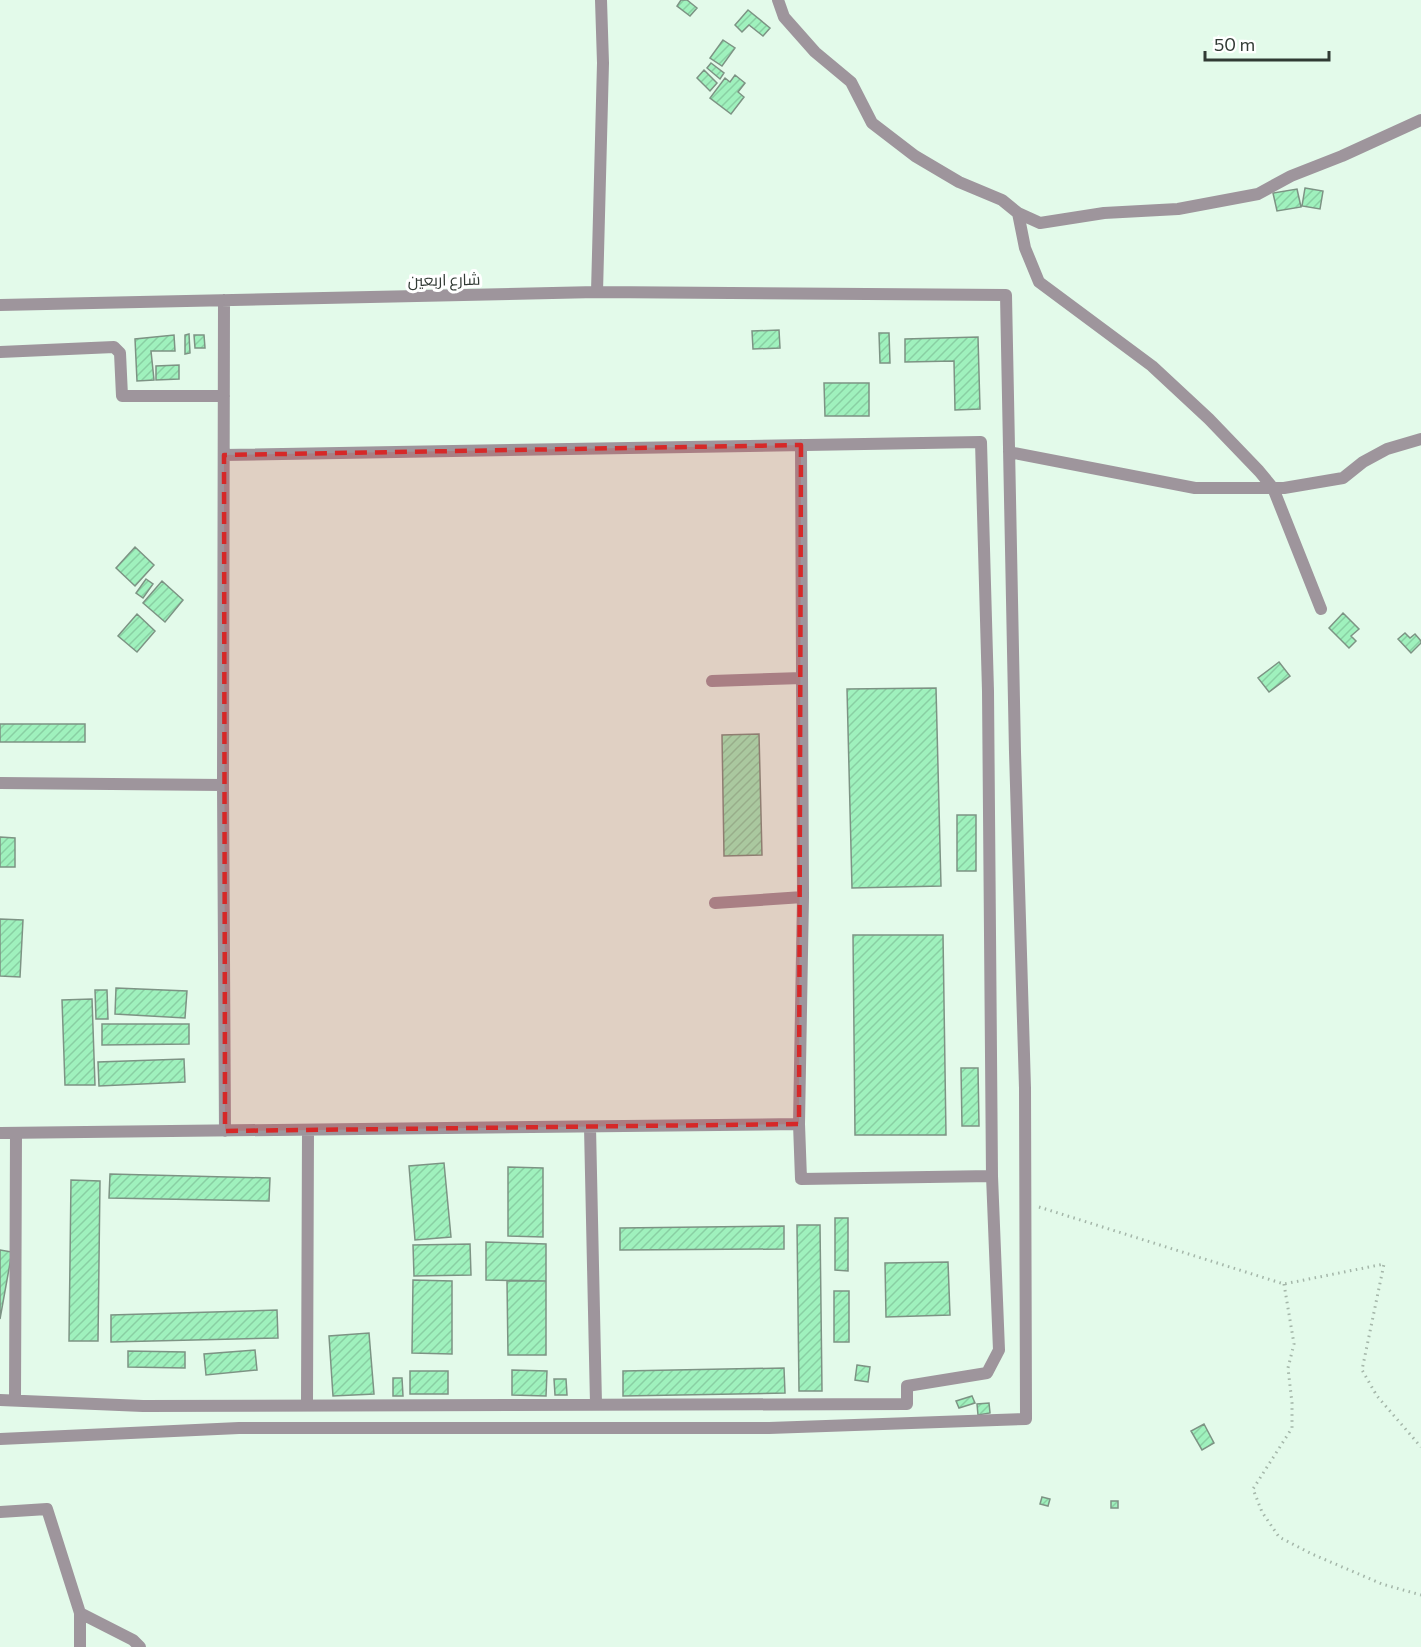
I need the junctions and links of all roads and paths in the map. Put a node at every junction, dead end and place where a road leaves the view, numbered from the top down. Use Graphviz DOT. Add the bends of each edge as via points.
graph roads {
  1 [pos="601,0"];
  2 [pos="778,0"];
  3 [pos="1421,120"];
  4 [pos="1018,213"];
  5 [pos="597,292"];
  6 [pos="224,300"];
  7 [pos="0,305"];
  8 [pos="0,352"];
  9 [pos="224,396"];
  10 [pos="1421,439"];
  11 [pos="801,445"];
  12 [pos="1009,452"];
  13 [pos="224,454"];
  14 [pos="1273,488"];
  15 [pos="1321,609"];
  16 [pos="802,678"];
  17 [pos="712,681"];
  18 [pos="0,783"];
  19 [pos="223,785"];
  20 [pos="803,897"];
  21 [pos="715,903"];
  22 [pos="799,1124"];
  23 [pos="590,1127"];
  24 [pos="308,1130"];
  25 [pos="225,1131"];
  26 [pos="0,1133"];
  27 [pos="16,1133"];
  28 [pos="992,1176"];
  29 [pos="1025,1203"];
  30 [pos="1284,1284"];
  31 [pos="0,1400"];
  32 [pos="15,1400"];
  33 [pos="596,1404"];
  34 [pos="308,1405"];
  35 [pos="0,1439"];
  36 [pos="1421,1447"];
  37 [pos="0,1512"];
  38 [pos="1421,1595"];
  39 [pos="80,1613"];
  40 [pos="80,1647"];
  41 [pos="140,1647"];
  1 -- 5 [label="street"];
  2 -- 4 [label="street" via="784,17 815,52 852,82 872,123 915,156 959,182 1002,200"];
  3 -- 4 [label="street" via="1258,194 1178,209 1104,213 1040,223"];
  4 -- 14 [label="street" via="1025,248 1039,282 1152,366 1209,419"];
  5 -- 6 [label="street, شارع اربعين"];
  5 -- 12 [label="street, شارع اربعين" via="1006,295"];
  6 -- 7 [label="street, شارع اربعين"];
  6 -- 9 [label="street"];
  8 -- 9 [label="street" via="114,347 120,352 122,396"];
  9 -- 13 [label="street"];
  10 -- 14 [label="street" via="1387,449 1343,478"];
  11 -- 13 [label="street"];
  11 -- 16 [label="street"];
  11 -- 28 [label="street" via="981,442 988,691"];
  12 -- 14 [label="street" via="1195,488"];
  12 -- 29 [label="street"];
  13 -- 19 [label="street"];
  14 -- 15 [label="street"];
  16 -- 17 [label="street"];
  16 -- 20 [label="street"];
  18 -- 19 [label="street"];
  19 -- 25 [label="street"];
  20 -- 21 [label="street"];
  20 -- 22 [label="street"];
  22 -- 23 [label="street"];
  22 -- 28 [label="street" via="801,1179"];
  23 -- 24 [label="street"];
  23 -- 33 [label="street"];
  24 -- 25 [label="street"];
  24 -- 34 [label="street"];
  25 -- 27 [label="street"];
  26 -- 27 [label="street"];
  27 -- 32 [label="street"];
  28 -- 33 [label="street" via="999,1350 987,1373 907,1386 907,1404"];
  29 -- 30 [label="path"];
  29 -- 35 [label="street" via="1026,1419 769,1428 239,1428"];
  30 -- 36 [label="path" via="1384,1264 1362,1370 1377,1396"];
  30 -- 38 [label="path" via="1294,1344 1288,1368 1292,1428 1253,1489 1262,1512 1279,1537 1382,1584"];
  31 -- 32 [label="street"];
  32 -- 34 [label="street" via="143,1406"];
  33 -- 34 [label="street"];
  37 -- 39 [label="street" via="47,1509"];
  39 -- 40 [label="street"];
  39 -- 41 [label="street" via="134,1640"];
}
